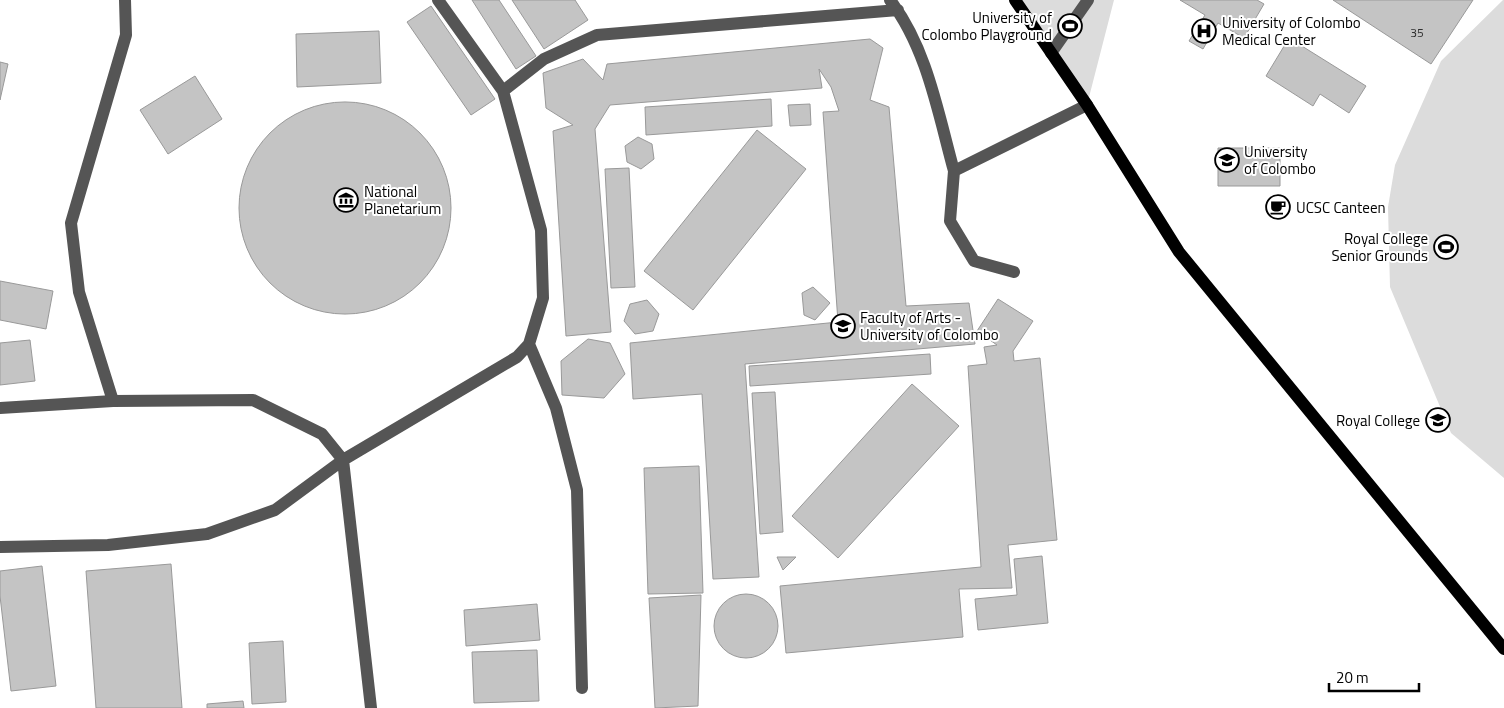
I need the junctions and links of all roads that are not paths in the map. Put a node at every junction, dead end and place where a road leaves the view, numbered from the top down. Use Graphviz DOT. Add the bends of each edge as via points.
graph roads {
  1 [pos="125,0"];
  2 [pos="438,0"];
  3 [pos="1015,0"];
  4 [pos="1088,0"];
  5 [pos="894,5"];
  6 [pos="1051,53"];
  7 [pos="503,91"];
  8 [pos="1087,105"];
  9 [pos="954,170"];
  10 [pos="1014,272"];
  11 [pos="529,344"];
  12 [pos="113,401"];
  13 [pos="0,408"];
  14 [pos="343,460"];
  15 [pos="0,547"];
  16 [pos="1504,649"];
  17 [pos="582,688"];
  18 [pos="371,708"];
  1 -- 12 [label="lane" via="126,35 70,223 79,292"];
  2 -- 7 [label="lane"];
  3 -- 6 [label="main road"];
  4 -- 6 [label="lane"];
  5 -- 7 [label="lane" via="597,35 544,59"];
  5 -- 9 [label="lane" via="925,66"];
  6 -- 8 [label="main road"];
  7 -- 11 [label="lane" via="541,230 544,298"];
  8 -- 9 [label="lane"];
  8 -- 16 [label="main road" via="1179,252"];
  9 -- 10 [label="lane" via="950,221 974,261"];
  11 -- 14 [label="lane" via="517,357"];
  11 -- 17 [label="lane" via="556,408 577,490"];
  12 -- 13 [label="lane"];
  12 -- 14 [label="lane" via="253,400 322,434"];
  14 -- 15 [label="lane" via="275,510 207,534 108,545"];
  14 -- 18 [label="lane"];
}
